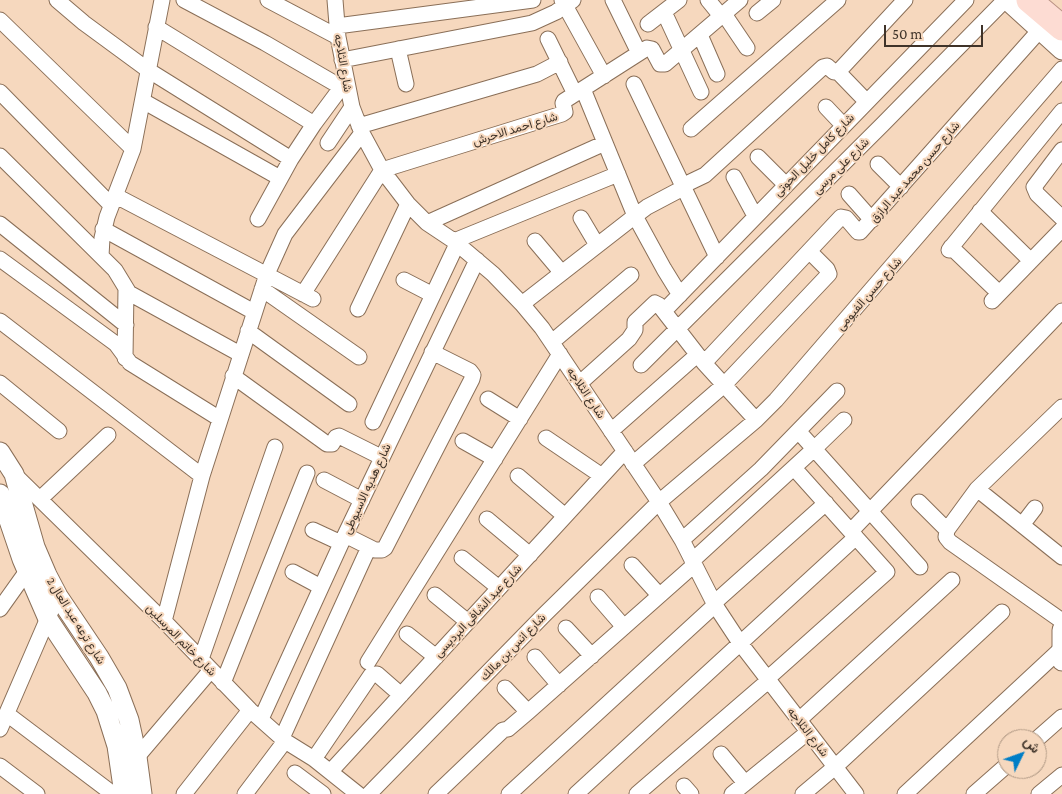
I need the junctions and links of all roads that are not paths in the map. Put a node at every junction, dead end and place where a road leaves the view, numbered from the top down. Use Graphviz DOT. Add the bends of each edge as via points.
graph roads {
  1 [pos="56,0"];
  2 [pos="184,0"];
  3 [pos="268,0"];
  4 [pos="335,0"];
  5 [pos="533,0"];
  6 [pos="613,0"];
  7 [pos="680,0"];
  8 [pos="708,0"];
  9 [pos="773,0"];
  10 [pos="838,0"];
  11 [pos="905,0"];
  12 [pos="966,0"];
  13 [pos="1006,0"];
  14 [pos="1029,0"];
  15 [pos="1041,0"];
  16 [pos="160,1"];
  17 [pos="737,1"];
  18 [pos="566,2"];
  19 [pos="664,12"];
  20 [pos="758,13"];
  21 [pos="723,15"];
  22 [pos="1062,18"];
  23 [pos="0,20"];
  24 [pos="648,24"];
  25 [pos="156,27"];
  26 [pos="1050,30"];
  27 [pos="337,31"];
  28 [pos="700,35"];
  29 [pos="548,39"];
  30 [pos="747,48"];
  31 [pos="398,49"];
  32 [pos="682,50"];
  33 [pos="1062,50"];
  34 [pos="639,53"];
  35 [pos="342,60"];
  36 [pos="560,62"];
  37 [pos="1062,69"];
  38 [pos="148,70"];
  39 [pos="838,72"];
  40 [pos="717,74"];
  41 [pos="604,76"];
  42 [pos="343,84"];
  43 [pos="406,84"];
  44 [pos="634,84"];
  45 [pos="0,92"];
  46 [pos="579,92"];
  47 [pos="701,92"];
  48 [pos="142,101"];
  49 [pos="866,101"];
  50 [pos="352,107"];
  51 [pos="826,107"];
  52 [pos="1062,111"];
  53 [pos="314,124"];
  54 [pos="843,125"];
  55 [pos="360,129"];
  56 [pos="691,129"];
  57 [pos="328,142"];
  58 [pos="605,143"];
  59 [pos="134,148"];
  60 [pos="1062,150"];
  61 [pos="0,156"];
  62 [pos="758,157"];
  63 [pos="291,159"];
  64 [pos="878,164"];
  65 [pos="382,170"];
  66 [pos="618,174"];
  67 [pos="734,177"];
  68 [pos="280,178"];
  69 [pos="786,185"];
  70 [pos="683,187"];
  71 [pos="901,187"];
  72 [pos="850,194"];
  73 [pos="114,200"];
  74 [pos="408,204"];
  75 [pos="980,211"];
  76 [pos="635,216"];
  77 [pos="755,216"];
  78 [pos="258,218"];
  79 [pos="581,218"];
  80 [pos="1062,218"];
  81 [pos="872,220"];
  82 [pos="427,223"];
  83 [pos="0,224"];
  84 [pos="104,229"];
  85 [pos="1062,230"];
  86 [pos="534,241"];
  87 [pos="455,243"];
  88 [pos="597,246"];
  89 [pos="809,251"];
  90 [pos="101,256"];
  91 [pos="717,257"];
  92 [pos="0,259"];
  93 [pos="477,260"];
  94 [pos="1031,261"];
  95 [pos="562,273"];
  96 [pos="266,274"];
  97 [pos="631,274"];
  98 [pos="404,280"];
  99 [pos="126,288"];
  100 [pos="262,289"];
  101 [pos="433,295"];
  102 [pos="680,295"];
  103 [pos="522,304"];
  104 [pos="358,309"];
  105 [pos="664,311"];
  106 [pos="1062,311"];
  107 [pos="254,312"];
  108 [pos="0,321"];
  109 [pos="126,325"];
  110 [pos="677,330"];
  111 [pos="248,331"];
  112 [pos="556,348"];
  113 [pos="432,352"];
  114 [pos="240,354"];
  115 [pos="358,357"];
  116 [pos="125,358"];
  117 [pos="701,359"];
  118 [pos="641,365"];
  119 [pos="233,376"];
  120 [pos="0,383"];
  121 [pos="580,384"];
  122 [pos="724,385"];
  123 [pos="837,391"];
  124 [pos="488,399"];
  125 [pos="349,404"];
  126 [pos="1062,407"];
  127 [pos="220,419"];
  128 [pos="520,419"];
  129 [pos="756,420"];
  130 [pos="844,420"];
  131 [pos="373,422"];
  132 [pos="59,431"];
  133 [pos="612,431"];
  134 [pos="799,432"];
  135 [pos="108,435"];
  136 [pos="546,438"];
  137 [pos="462,441"];
  138 [pos="275,447"];
  139 [pos="814,449"];
  140 [pos="625,451"];
  141 [pos="0,452"];
  142 [pos="382,458"];
  143 [pos="495,459"];
  144 [pos="633,464"];
  145 [pos="794,468"];
  146 [pos="308,473"];
  147 [pos="14,474"];
  148 [pos="202,476"];
  149 [pos="518,476"];
  150 [pos="602,476"];
  151 [pos="324,480"];
  152 [pos="977,489"];
  153 [pos="0,494"];
  154 [pos="40,499"];
  155 [pos="362,500"];
  156 [pos="659,502"];
  157 [pos="919,502"];
  158 [pos="826,503"];
  159 [pos="1035,508"];
  160 [pos="870,511"];
  161 [pos="565,516"];
  162 [pos="487,519"];
  163 [pos="1022,525"];
  164 [pos="4,526"];
  165 [pos="313,530"];
  166 [pos="947,530"];
  167 [pos="854,534"];
  168 [pos="343,539"];
  169 [pos="682,540"];
  170 [pos="369,548"];
  171 [pos="530,555"];
  172 [pos="1062,557"];
  173 [pos="462,558"];
  174 [pos="693,563"];
  175 [pos="632,565"];
  176 [pos="920,567"];
  177 [pos="26,571"];
  178 [pos="293,572"];
  179 [pos="952,580"];
  180 [pos="321,587"];
  181 [pos="499,588"];
  182 [pos="435,595"];
  183 [pos="659,595"];
  184 [pos="58,596"];
  185 [pos="598,597"];
  186 [pos="715,604"];
  187 [pos="0,609"];
  188 [pos="1002,612"];
  189 [pos="48,619"];
  190 [pos="164,621"];
  191 [pos="1062,621"];
  192 [pos="468,622"];
  193 [pos="624,627"];
  194 [pos="566,628"];
  195 [pos="1062,630"];
  196 [pos="407,634"];
  197 [pos="740,643"];
  198 [pos="1062,655"];
  199 [pos="592,656"];
  200 [pos="436,657"];
  201 [pos="535,657"];
  202 [pos="368,662"];
  203 [pos="206,665"];
  204 [pos="768,680"];
  205 [pos="223,683"];
  206 [pos="559,685"];
  207 [pos="505,688"];
  208 [pos="401,695"];
  209 [pos="6,703"];
  210 [pos="528,712"];
  211 [pos="255,715"];
  212 [pos="1062,717"];
  213 [pos="803,726"];
  214 [pos="0,729"];
  215 [pos="1047,730"];
  216 [pos="283,739"];
  217 [pos="721,754"];
  218 [pos="314,759"];
  219 [pos="129,760"];
  220 [pos="0,766"];
  221 [pos="835,767"];
  222 [pos="331,771"];
  223 [pos="295,772"];
  224 [pos="997,774"];
  225 [pos="1062,775"];
  226 [pos="745,783"];
  227 [pos="37,794"];
  228 [pos="113,794"];
  229 [pos="124,794"];
  230 [pos="142,794"];
  231 [pos="184,794"];
  232 [pos="245,794"];
  233 [pos="323,794"];
  234 [pos="358,794"];
  235 [pos="369,794"];
  236 [pos="436,794"];
  237 [pos="509,794"];
  238 [pos="576,794"];
  239 [pos="637,794"];
  240 [pos="732,794"];
  241 [pos="803,794"];
  242 [pos="856,794"];
  243 [pos="905,794"];
  244 [pos="974,794"];
  245 [pos="1040,794"];
  1 -- 38 [label="street"];
  2 -- 42 [label="street"];
  3 -- 27 [label="street"];
  4 -- 27 [label="street, شارع الثلاجه"];
  5 -- 27 [label="street"];
  6 -- 34 [label="street"];
  7 -- 19 [label="street"];
  8 -- 21 [label="street"];
  9 -- 20 [label="street"];
  10 -- 56 [label="street"];
  11 -- 39 [label="street"];
  12 -- 49 [label="street, شارع كامل خليل الحوتى"];
  13 -- 26 [label="street"];
  13 -- 110 [label="street, شارع على مرسى"];
  14 -- 26 [label="main road"];
  15 -- 22 [label="main road"];
  16 -- 25 [label="street"];
  17 -- 21 [label="street"];
  18 -- 31 [label="street" via="532,23"];
  18 -- 41 [label="street"];
  19 -- 24 [label="street"];
  19 -- 32 [label="street"];
  21 -- 28 [label="street"];
  21 -- 30 [label="street"];
  23 -- 59 [label="street"];
  25 -- 38 [label="street"];
  25 -- 53 [label="street"];
  26 -- 33 [label="street"];
  26 -- 71 [label="street, شارع حسن محمد عبد الرازق"];
  27 -- 35 [label="street, شارع الثلاجه"];
  28 -- 32 [label="street"];
  28 -- 40 [label="street"];
  29 -- 36 [label="street"];
  31 -- 35 [label="street"];
  31 -- 43 [label="street"];
  32 -- 34 [label="street" via="662,65 651,48"];
  32 -- 47 [label="street"];
  34 -- 41 [label="street, شارع احمد الاحرش"];
  35 -- 42 [label="street, شارع الثلاجه"];
  36 -- 46 [label="street"];
  36 -- 55 [label="street" via="537,74"];
  37 -- 129 [label="street, شارع حسن الفيومى" via="802,372"];
  38 -- 48 [label="street"];
  38 -- 63 [label="street"];
  39 -- 49 [label="street"];
  39 -- 70 [label="street" via="823,67 705,175"];
  41 -- 46 [label="street, شارع احمد الاحرش"];
  42 -- 50 [label="street, شارع الثلاجه"];
  42 -- 53 [label="street"];
  44 -- 70 [label="street"];
  45 -- 73 [label="street"];
  46 -- 58 [label="street"];
  46 -- 65 [label="street, شارع احمد الاحرش" via="563,102 565,110 562,114"];
  48 -- 59 [label="street"];
  48 -- 68 [label="street"];
  49 -- 54 [label="street, شارع كامل خليل الحوتى"];
  50 -- 55 [label="street, شارع الثلاجه"];
  50 -- 57 [label="street"];
  51 -- 54 [label="street"];
  52 -- 75 [label="street"];
  53 -- 63 [label="street"];
  54 -- 69 [label="street, شارع كامل خليل الحوتى"];
  55 -- 65 [label="street, شارع الثلاجه"];
  55 -- 96 [label="street" via="286,234"];
  58 -- 66 [label="street"];
  58 -- 82 [label="street"];
  59 -- 73 [label="street"];
  60 -- 80 [label="street" via="1034,187 1035,192"];
  61 -- 90 [label="street"];
  62 -- 69 [label="street"];
  63 -- 68 [label="street"];
  64 -- 71 [label="street"];
  65 -- 74 [label="street, شارع الثلاجه"];
  65 -- 96 [label="street" via="308,296"];
  66 -- 76 [label="street"];
  66 -- 87 [label="street"];
  67 -- 77 [label="street"];
  68 -- 78 [label="street"];
  69 -- 77 [label="street, شارع كامل خليل الحوتى"];
  70 -- 76 [label="street"];
  70 -- 91 [label="street"];
  71 -- 81 [label="street, شارع حسن محمد عبد الرازق"];
  72 -- 81 [label="street"];
  73 -- 84 [label="street"];
  73 -- 96 [label="street"];
  74 -- 82 [label="street, شارع الثلاجه"];
  74 -- 104 [label="street"];
  75 -- 94 [label="street"];
  75 -- 94 [label="street" via="950,249 996,297"];
  76 -- 88 [label="street"];
  76 -- 102 [label="street"];
  77 -- 91 [label="street, شارع كامل خليل الحوتى"];
  79 -- 88 [label="street"];
  81 -- 89 [label="street, شارع حسن محمد عبد الرازق" via="859,233 846,218 841,217"];
  82 -- 87 [label="street, شارع الثلاجه"];
  83 -- 109 [label="street"];
  84 -- 90 [label="street"];
  84 -- 107 [label="street"];
  85 -- 94 [label="street"];
  86 -- 95 [label="street"];
  87 -- 93 [label="street, شارع الثلاجه"];
  87 -- 101 [label="street"];
  88 -- 95 [label="street"];
  89 -- 117 [label="street, شارع حسن محمد عبد الرازق"];
  89 -- 122 [label="street" via="828,269 829,274"];
  90 -- 99 [label="street"];
  91 -- 102 [label="street, شارع كامل خليل الحوتى"];
  92 -- 116 [label="street" via="116,344"];
  93 -- 103 [label="street, شارع الثلاجه"];
  93 -- 113 [label="street, شارع هديه الاسيوطى"];
  95 -- 103 [label="street"];
  96 -- 100 [label="street"];
  97 -- 112 [label="street"];
  98 -- 101 [label="street"];
  99 -- 109 [label="street"];
  99 -- 114 [label="street" via="132,295"];
  100 -- 107 [label="street"];
  100 -- 115 [label="street"];
  101 -- 131 [label="street"];
  102 -- 105 [label="street, شارع كامل خليل الحوتى"];
  103 -- 112 [label="street, شارع الثلاجه"];
  105 -- 110 [label="street"];
  105 -- 121 [label="street" via="653,304 635,322 635,330 628,339"];
  106 -- 160 [label="street"];
  107 -- 111 [label="street"];
  108 -- 148 [label="street"];
  109 -- 116 [label="street"];
  110 -- 117 [label="street"];
  110 -- 118 [label="street, شارع على مرسى"];
  111 -- 114 [label="street"];
  111 -- 125 [label="street"];
  112 -- 121 [label="street, شارع الثلاجه"];
  112 -- 128 [label="street"];
  113 -- 142 [label="street, شارع هديه الاسيوطى"];
  113 -- 170 [label="street" via="473,375 385,548 379,551"];
  114 -- 119 [label="street"];
  116 -- 127 [label="street"];
  117 -- 122 [label="street"];
  117 -- 133 [label="street, شارع حسن محمد عبد الرازق"];
  119 -- 127 [label="street"];
  119 -- 142 [label="street" via="327,444 332,444 339,436"];
  120 -- 132 [label="street"];
  121 -- 133 [label="street, شارع الثلاجه"];
  122 -- 129 [label="street"];
  122 -- 144 [label="street"];
  123 -- 134 [label="street"];
  124 -- 128 [label="street"];
  126 -- 152 [label="street"];
  127 -- 148 [label="street"];
  128 -- 143 [label="street"];
  129 -- 156 [label="street, شارع حسن الفيومى"];
  130 -- 139 [label="street"];
  133 -- 140 [label="street, شارع الثلاجه"];
  134 -- 139 [label="street"];
  134 -- 169 [label="street"];
  135 -- 154 [label="street"];
  136 -- 150 [label="street"];
  137 -- 143 [label="street"];
  138 -- 203 [label="street"];
  139 -- 145 [label="street"];
  139 -- 160 [label="street"];
  140 -- 144 [label="street, شارع الثلاجه"];
  140 -- 150 [label="street, شارع عبد الشافى البرديسى"];
  141 -- 147 [label="street, شارع ترعه عبد العال 2"];
  142 -- 155 [label="street, شارع هديه الاسيوطى"];
  143 -- 202 [label="street"];
  144 -- 156 [label="street, شارع الثلاجه"];
  145 -- 158 [label="street"];
  145 -- 174 [label="street"];
  146 -- 205 [label="street"];
  147 -- 154 [label="street, شارع خاتم المرسلين"];
  147 -- 184 [label="street, شارع ترعه عبد العال 2" via="35,547"];
  148 -- 190 [label="street"];
  149 -- 161 [label="street"];
  150 -- 161 [label="street, شارع عبد الشافى البرديسى"];
  151 -- 155 [label="street"];
  152 -- 163 [label="street"];
  152 -- 166 [label="street"];
  153 -- 164 [label="street, شارع ترعه عبد العال 2"];
  154 -- 190 [label="street, شارع خاتم المرسلين"];
  155 -- 168 [label="street, شارع هديه الاسيوطى"];
  156 -- 169 [label="street, شارع الثلاجه"];
  156 -- 235 [label="street, شارع انس بن مالك"];
  157 -- 166 [label="street"];
  158 -- 167 [label="street"];
  158 -- 186 [label="street"];
  159 -- 163 [label="street"];
  160 -- 167 [label="street"];
  160 -- 176 [label="street"];
  161 -- 171 [label="street, شارع عبد الشافى البرديسى"];
  162 -- 171 [label="street"];
  163 -- 172 [label="street"];
  164 -- 177 [label="street, شارع ترعه عبد العال 2"];
  165 -- 168 [label="street"];
  166 -- 191 [label="street" via="946,537 950,542"];
  167 -- 197 [label="street"];
  167 -- 204 [label="street" via="886,570 885,574"];
  168 -- 170 [label="street"];
  168 -- 180 [label="street, شارع هديه الاسيوطى"];
  169 -- 174 [label="street, شارع الثلاجه"];
  170 -- 216 [label="street"];
  171 -- 181 [label="street, شارع عبد الشافى البرديسى"];
  173 -- 181 [label="street"];
  174 -- 183 [label="street"];
  174 -- 186 [label="street, شارع الثلاجه"];
  175 -- 183 [label="street"];
  177 -- 187 [label="street"];
  177 -- 189 [label="street, شارع ترعه عبد العال 2"];
  178 -- 180 [label="street"];
  179 -- 213 [label="street"];
  180 -- 211 [label="street, شارع هديه الاسيوطى"];
  181 -- 192 [label="street, شارع عبد الشافى البرديسى"];
  182 -- 192 [label="street"];
  183 -- 193 [label="street"];
  184 -- 189 [label="street"];
  184 -- 219 [label="street, شارع ترعه عبد العال 2" via="117,688 129,720"];
  185 -- 193 [label="street"];
  186 -- 197 [label="street, شارع الثلاجه"];
  186 -- 237 [label="street"];
  188 -- 221 [label="street"];
  189 -- 209 [label="street"];
  189 -- 219 [label="street, شارع ترعه عبد العال 2" via="97,693"];
  190 -- 203 [label="street, شارع خاتم المرسلين"];
  192 -- 200 [label="street, شارع عبد الشافى البرديسى"];
  193 -- 199 [label="street"];
  194 -- 199 [label="street"];
  195 -- 198 [label="street"];
  196 -- 200 [label="street"];
  197 -- 204 [label="street, شارع الثلاجه"];
  197 -- 238 [label="street"];
  198 -- 243 [label="street"];
  199 -- 206 [label="street"];
  200 -- 208 [label="street, شارع عبد الشافى البرديسى"];
  201 -- 206 [label="street"];
  203 -- 205 [label="street, شارع خاتم المرسلين"];
  203 -- 219 [label="street"];
  204 -- 213 [label="street, شارع الثلاجه"];
  204 -- 239 [label="street"];
  205 -- 211 [label="street, شارع خاتم المرسلين"];
  206 -- 210 [label="street"];
  207 -- 210 [label="street"];
  208 -- 218 [label="street" via="377,674 371,675"];
  208 -- 222 [label="street, شارع عبد الشافى البرديسى"];
  209 -- 214 [label="street"];
  209 -- 228 [label="street"];
  210 -- 236 [label="street" via="503,730"];
  211 -- 216 [label="street, شارع خاتم المرسلين"];
  211 -- 231 [label="street, شارع هديه الاسيوطى"];
  212 -- 215 [label="street"];
  213 -- 221 [label="street, شارع الثلاجه"];
  213 -- 226 [label="street"];
  216 -- 218 [label="street, شارع خاتم المرسلين"];
  216 -- 232 [label="street"];
  217 -- 226 [label="street"];
  218 -- 222 [label="street, شارع خاتم المرسلين"];
  219 -- 229 [label="street, شارع ترعه عبد العال 2"];
  219 -- 230 [label="street, شارع ترعه عبد العال 2"];
  220 -- 227 [label="street"];
  221 -- 241 [label="street"];
  221 -- 242 [label="street, شارع الثلاجه"];
  222 -- 234 [label="street, شارع خاتم المرسلين"];
  223 -- 233 [label="street"];
  224 -- 244 [label="street"];
  225 -- 245 [label="street"];
  226 -- 240 [label="street"];
}
